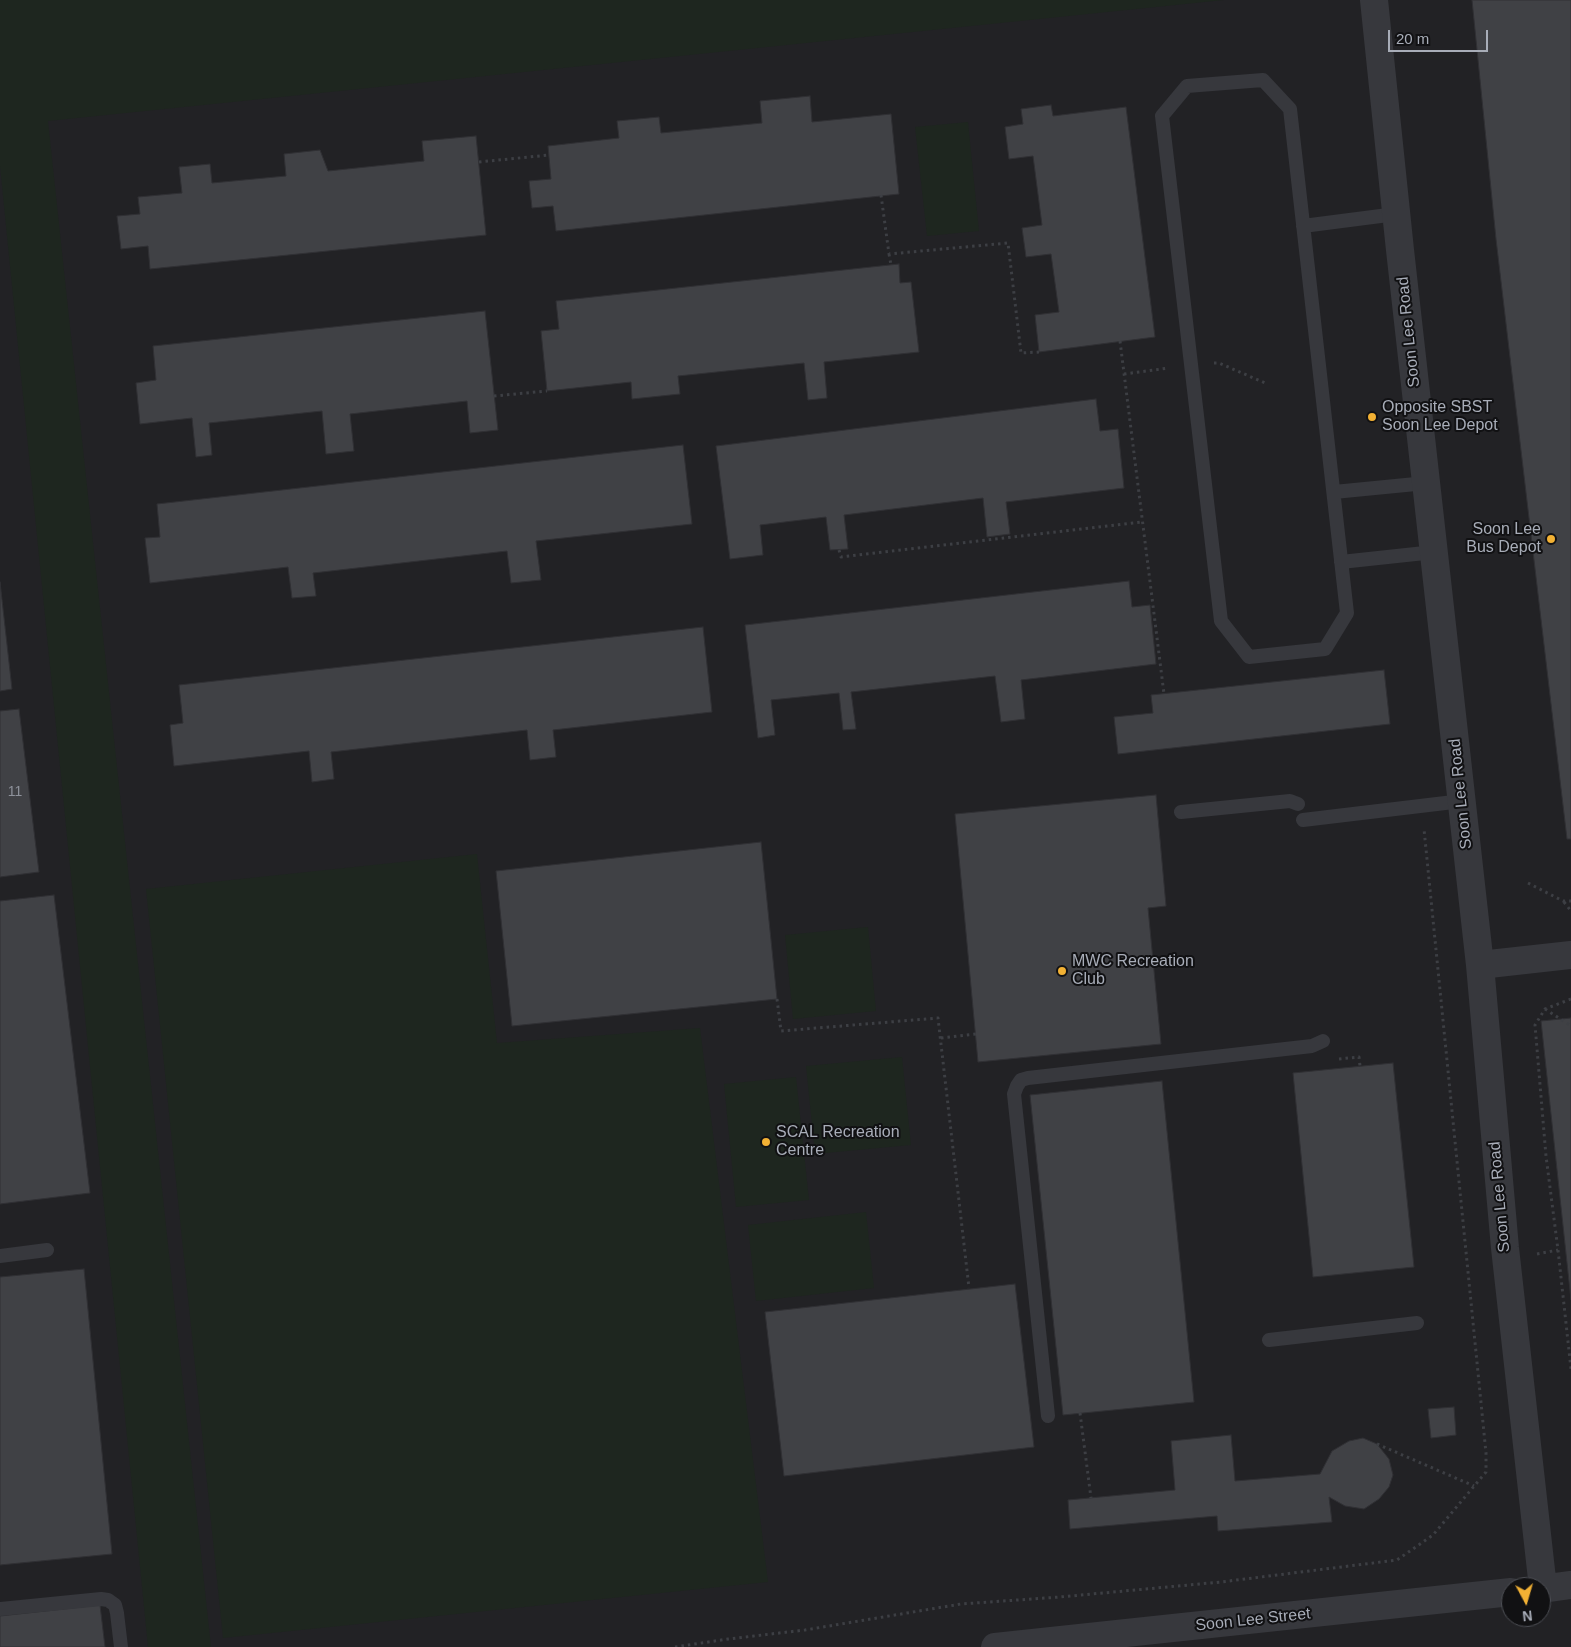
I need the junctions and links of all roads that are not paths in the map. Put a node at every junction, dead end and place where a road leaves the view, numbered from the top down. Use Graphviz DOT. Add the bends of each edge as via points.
graph roads {
  1 [pos="1374,0"];
  2 [pos="1396,214"];
  3 [pos="1303,226"];
  4 [pos="1426,483"];
  5 [pos="1334,492"];
  6 [pos="1434,552"];
  7 [pos="1341,562"];
  8 [pos="1462,801"];
  9 [pos="1298,804"];
  10 [pos="1181,812"];
  11 [pos="1303,820"];
  12 [pos="1571,955"];
  13 [pos="1480,965"];
  14 [pos="1323,1041"];
  15 [pos="47,1250"];
  16 [pos="0,1256"];
  17 [pos="1417,1323"];
  18 [pos="1268,1340"];
  19 [pos="1048,1416"];
  20 [pos="1541,1577"];
  21 [pos="1571,1585"];
  22 [pos="1551,1587"];
  23 [pos="1501,1593"];
  24 [pos="0,1609"];
  25 [pos="1106,1641"];
  26 [pos="1077,1643"];
  27 [pos="121,1647"];
  28 [pos="995,1647"];
  1 -- 2 [label="street, Soon Lee Road"];
  2 -- 3 [label="lane"];
  2 -- 4 [label="street, Soon Lee Road"];
  3 -- 5 [label="lane"];
  3 -- 7 [label="lane" via="1290,109 1263,80 1187,86 1162,116 1221,621 1249,657 1325,649 1347,613"];
  4 -- 5 [label="lane"];
  4 -- 6 [label="street, Soon Lee Road"];
  5 -- 7 [label="lane"];
  6 -- 7 [label="lane"];
  6 -- 8 [label="street, Soon Lee Road"];
  8 -- 11 [label="lane"];
  8 -- 13 [label="street, Soon Lee Road"];
  9 -- 10 [label="lane" via="1290,800"];
  12 -- 13 [label="street"];
  13 -- 20 [label="street, Soon Lee Road" via="1505,1248"];
  14 -- 19 [label="lane" via="1312,1046 1028,1078 1016,1086 1014,1094"];
  15 -- 16 [label="lane"];
  17 -- 18 [label="lane"];
  21 -- 22 [label="street"];
  23 -- 25 [label="street, Soon Lee Street"];
  24 -- 27 [label="lane" via="108,1600 115,1605"];
  25 -- 26 [label="street, Soon Lee Street"];
  26 -- 28 [label="street, Soon Lee Street"];
}
